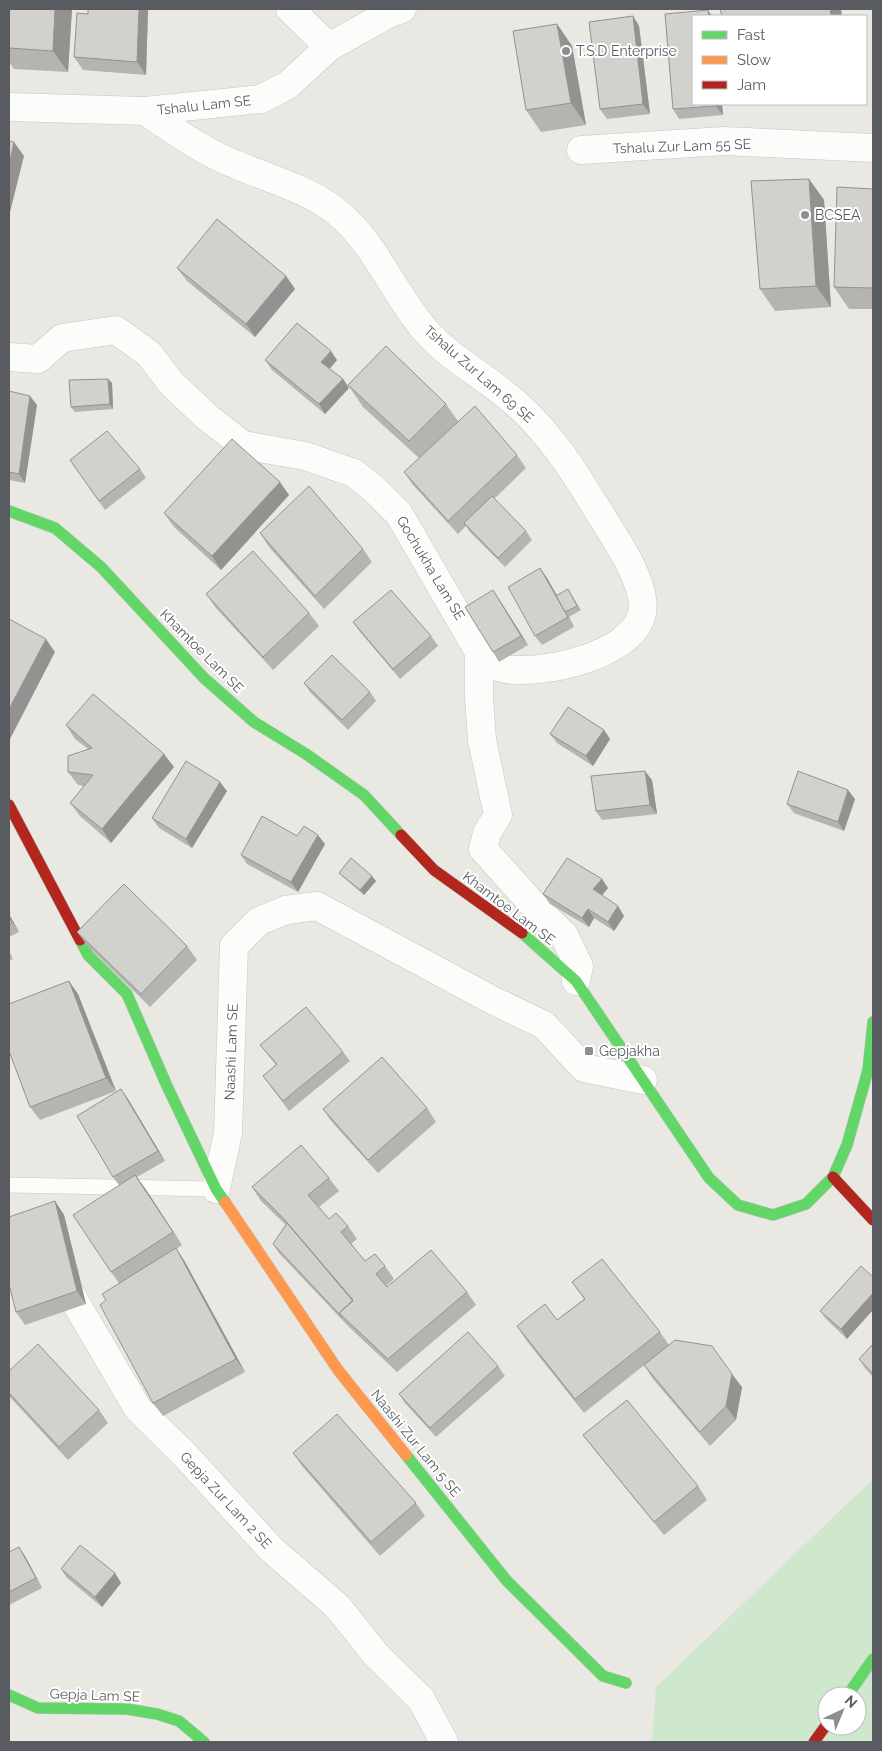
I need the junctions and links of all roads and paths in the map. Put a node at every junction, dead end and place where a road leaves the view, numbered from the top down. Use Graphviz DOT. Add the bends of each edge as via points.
graph roads {
  1 [pos="290,9"];
  2 [pos="402,9"];
  3 [pos="329,48"];
  4 [pos="9,107"];
  5 [pos="145,111"];
  6 [pos="873,148"];
  7 [pos="581,150"];
  8 [pos="9,357"];
  9 [pos="9,511"];
  10 [pos="479,652"];
  11 [pos="9,805"];
  12 [pos="576,981"];
  13 [pos="873,1022"];
  14 [pos="643,1080"];
  15 [pos="833,1177"];
  16 [pos="9,1185"];
  17 [pos="216,1189"];
  18 [pos="873,1220"];
  19 [pos="60,1245"];
  20 [pos="873,1659"];
  21 [pos="626,1683"];
  22 [pos="854,1686"];
  23 [pos="9,1695"];
  24 [pos="204,1742"];
  25 [pos="444,1742"];
  1 -- 3 [label="street"];
  2 -- 3 [label="street, Tshalu Lam SE"];
  3 -- 5 [label="street, Tshalu Lam SE" via="288,85 261,99"];
  4 -- 5 [label="street, Tshalu Lam SE"];
  5 -- 10 [label="street, Tshalu Zur Lam 69 SE" via="203,150 313,196 337,212 366,241 426,330 450,353 522,408 568,462 629,562 642,596 642,615 635,631 612,648 548,668 506,669 493,665"];
  6 -- 7 [label="street, Tshalu Zur Lam 55 SE" via="724,141"];
  8 -- 10 [label="street, Gochukha Lam SE" via="38,359 62,338 116,330 149,354 171,383 243,445 305,456 354,473 399,514"];
  9 -- 12 [label="street, Khamtoe Lam SE" via="54,528 101,568 204,678 254,722 364,795 434,870 528,938"];
  10 -- 12 [label="street" via="482,740 498,815 487,833 483,849 564,935 579,966"];
  11 -- 17 [label="street" via="88,954 127,994"];
  12 -- 14 [label="street, Khamtoe Lam SE"];
  13 -- 15 [label="street, Khamtoe Lam SE" via="868,1070 847,1144"];
  14 -- 15 [label="street, Khamtoe Lam SE" via="709,1178 738,1205 773,1215 806,1204"];
  14 -- 17 [label="street, Naashi Lam SE" via="584,1068 544,1025 317,906 286,910 259,921 234,946 228,1133"];
  15 -- 18 [label="street"];
  16 -- 17 [label="lane"];
  17 -- 21 [label="street, Naashi Zur Lam 5 SE" via="338,1370 507,1581 603,1676"];
  19 -- 25 [label="street, Gepja Zur Lam 2 SE" via="67,1288 138,1409 271,1549 337,1606 378,1656 420,1699"];
  20 -- 22 [label="street"];
  23 -- 24 [label="street, Gepja Lam SE" via="38,1708 127,1709 157,1714 179,1721"];
}
